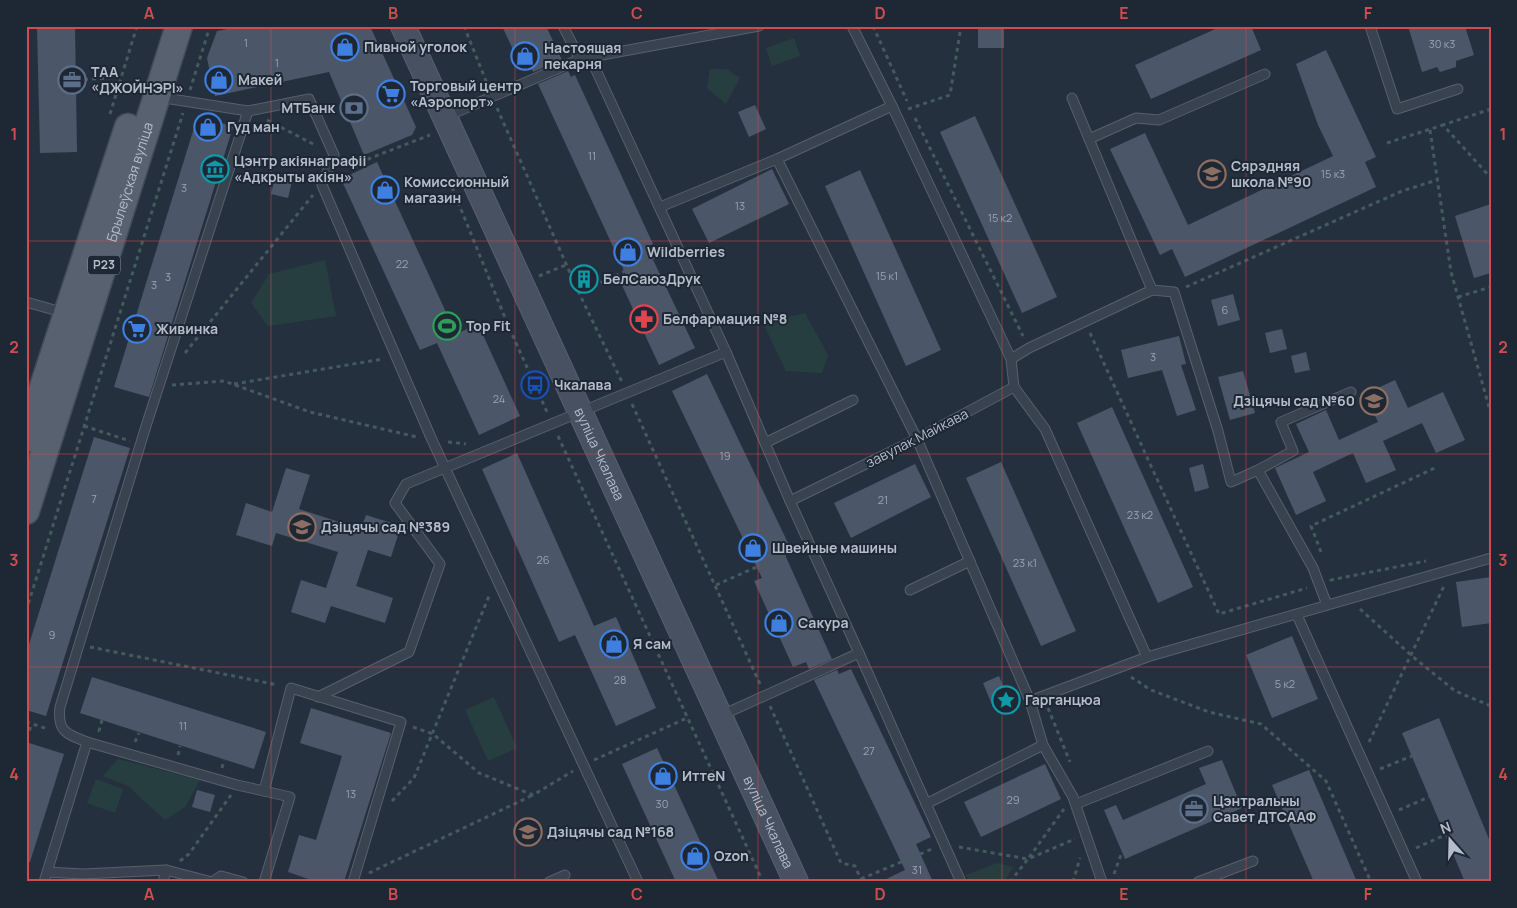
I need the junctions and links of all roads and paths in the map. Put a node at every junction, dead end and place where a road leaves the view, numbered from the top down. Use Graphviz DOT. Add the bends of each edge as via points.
graph roads {
  1 [pos="161,26"];
  2 [pos="179,26"];
  3 [pos="210,26"];
  4 [pos="403,26"];
  5 [pos="464,26"];
  6 [pos="563,26"];
  7 [pos="759,26"];
  8 [pos="852,26"];
  9 [pos="873,26"];
  10 [pos="961,26"];
  11 [pos="1370,26"];
  12 [pos="590,57"];
  13 [pos="580,59"];
  14 [pos="1265,74"];
  15 [pos="121,77"];
  16 [pos="76,80"];
  17 [pos="1458,89"];
  18 [pos="156,97"];
  19 [pos="492,97"];
  20 [pos="1072,98"];
  21 [pos="187,100"];
  22 [pos="892,106"];
  23 [pos="1491,109"];
  24 [pos="910,110"];
  25 [pos="248,111"];
  26 [pos="436,121"];
  27 [pos="1443,125"];
  28 [pos="1430,130"];
  29 [pos="431,135"];
  30 [pos="1089,139"];
  31 [pos="1387,144"];
  32 [pos="777,159"];
  33 [pos="1491,178"];
  34 [pos="449,180"];
  35 [pos="1437,180"];
  36 [pos="322,185"];
  37 [pos="660,207"];
  38 [pos="677,246"];
  39 [pos="566,265"];
  40 [pos="522,284"];
  41 [pos="1491,287"];
  42 [pos="1152,290"];
  43 [pos="1174,292"];
  44 [pos="579,293"];
  45 [pos="1458,298"];
  46 [pos="26,302"];
  47 [pos="67,314"];
  48 [pos="1084,322"];
  49 [pos="1029,348"];
  50 [pos="726,352"];
  51 [pos="184,355"];
  52 [pos="396,357"];
  53 [pos="1012,359"];
  54 [pos="233,384"];
  55 [pos="158,386"];
  56 [pos="1014,387"];
  57 [pos="1351,392"];
  58 [pos="627,393"];
  59 [pos="853,400"];
  60 [pos="547,411"];
  61 [pos="581,412"];
  62 [pos="1491,414"];
  63 [pos="538,415"];
  64 [pos="552,424"];
  65 [pos="84,426"];
  66 [pos="26,439"];
  67 [pos="917,439"];
  68 [pos="432,440"];
  69 [pos="138,443"];
  70 [pos="765,443"];
  71 [pos="472,445"];
  72 [pos="1437,467"];
  73 [pos="445,468"];
  74 [pos="1258,470"];
  75 [pos="790,501"];
  76 [pos="26,511"];
  77 [pos="809,544"];
  78 [pos="1323,556"];
  79 [pos="1491,558"];
  80 [pos="1434,559"];
  81 [pos="970,561"];
  82 [pos="1451,570"];
  83 [pos="1328,572"];
  84 [pos="496,578"];
  85 [pos="1331,580"];
  86 [pos="1319,584"];
  87 [pos="716,585"];
  88 [pos="910,590"];
  89 [pos="1348,599"];
  90 [pos="1327,605"];
  91 [pos="26,611"];
  92 [pos="1298,615"];
  93 [pos="80,645"];
  94 [pos="858,653"];
  95 [pos="1412,656"];
  96 [pos="1148,657"];
  97 [pos="1118,668"];
  98 [pos="291,688"];
  99 [pos="765,695"];
  100 [pos="318,696"];
  101 [pos="1030,701"];
  102 [pos="1491,706"];
  103 [pos="720,716"];
  104 [pos="687,718"];
  105 [pos="26,722"];
  106 [pos="401,722"];
  107 [pos="32,724"];
  108 [pos="48,729"];
  109 [pos="139,733"];
  110 [pos="433,734"];
  111 [pos="26,738"];
  112 [pos="1368,741"];
  113 [pos="87,742"];
  114 [pos="135,742"];
  115 [pos="1043,745"];
  116 [pos="180,746"];
  117 [pos="1208,752"];
  118 [pos="178,755"];
  119 [pos="1412,756"];
  120 [pos="224,760"];
  121 [pos="584,765"];
  122 [pos="222,769"];
  123 [pos="1380,769"];
  124 [pos="237,785"];
  125 [pos="264,791"];
  126 [pos="533,794"];
  127 [pos="1429,797"];
  128 [pos="1074,800"];
  129 [pos="926,804"];
  130 [pos="1396,811"];
  131 [pos="371,822"];
  132 [pos="1086,834"];
  133 [pos="1445,835"];
  134 [pos="944,844"];
  135 [pos="1413,849"];
  136 [pos="1122,852"];
  137 [pos="1028,859"];
  138 [pos="1253,861"];
  139 [pos="166,870"];
  140 [pos="47,872"];
  141 [pos="1114,874"];
  142 [pos="565,875"];
  143 [pos="1464,879"];
  144 [pos="862,880"];
  145 [pos="353,881"];
  146 [pos="44,882"];
  147 [pos="163,882"];
  148 [pos="212,882"];
  149 [pos="243,882"];
  150 [pos="264,882"];
  151 [pos="549,882"];
  152 [pos="638,882"];
  153 [pos="763,882"];
  154 [pos="796,882"];
  155 [pos="961,882"];
  156 [pos="1010,882"];
  157 [pos="1073,882"];
  158 [pos="1102,882"];
  159 [pos="1198,882"];
  160 [pos="1371,882"];
  161 [pos="1417,882"];
  162 [pos="1457,882"];
  1 -- 47 [label="main road, Брылеўская вуліца / Р23"];
  2 -- 18 [label="main road, Брылеўская вуліца / Р23"];
  3 -- 21 [label="path"];
  4 -- 26 [label="main road, вуліца Чкалава"];
  5 -- 19 [label="path"];
  6 -- 13 [label="lane"];
  7 -- 12 [label="lane"];
  8 -- 22 [label="lane"];
  9 -- 24 [label="path"];
  10 -- 24 [label="path" via="950,95"];
  11 -- 17 [label="lane" via="1397,109"];
  12 -- 13 [label="lane"];
  12 -- 37 [label="lane"];
  13 -- 19 [label="lane"];
  14 -- 30 [label="lane" via="1159,120 1136,118"];
  15 -- 16 [label="path"];
  18 -- 21 [label="lane"];
  18 -- 76 [label="main road, Брылеўская вуліца / Р23"];
  19 -- 26 [label="lane"];
  19 -- 39 [label="path"];
  20 -- 30 [label="lane"];
  21 -- 25 [label="lane"];
  21 -- 65 [label="path"];
  22 -- 32 [label="lane"];
  22 -- 53 [label="lane"];
  23 -- 27 [label="path"];
  24 -- 49 [label="path"];
  25 -- 36 [label="lane" via="309,99 334,155"];
  25 -- 55 [label="lane"];
  26 -- 29 [label="path"];
  26 -- 40 [label="main road, вуліца Чкалава"];
  27 -- 28 [label="path"];
  27 -- 33 [label="path"];
  28 -- 31 [label="path"];
  28 -- 35 [label="path"];
  30 -- 42 [label="lane"];
  32 -- 37 [label="lane"];
  32 -- 67 [label="lane"];
  34 -- 60 [label="path"];
  35 -- 43 [label="path" via="1402,191"];
  35 -- 45 [label="path"];
  36 -- 51 [label="path"];
  36 -- 52 [label="lane"];
  37 -- 38 [label="lane"];
  38 -- 44 [label="path"];
  38 -- 50 [label="lane"];
  39 -- 40 [label="path"];
  39 -- 44 [label="path"];
  40 -- 61 [label="main road, вуліца Чкалава"];
  41 -- 45 [label="path"];
  42 -- 43 [label="lane"];
  42 -- 48 [label="lane"];
  43 -- 74 [label="lane" via="1231,482"];
  44 -- 58 [label="path"];
  45 -- 62 [label="path"];
  46 -- 47 [label="lane"];
  47 -- 66 [label="main road, Брылеўская вуліца / Р23"];
  48 -- 49 [label="lane"];
  48 -- 86 [label="path" via="1219,614"];
  49 -- 53 [label="lane"];
  50 -- 58 [label="lane"];
  50 -- 70 [label="lane"];
  52 -- 54 [label="path"];
  52 -- 68 [label="lane"];
  53 -- 56 [label="lane"];
  54 -- 55 [label="path" via="224,381"];
  54 -- 68 [label="path" via="310,412"];
  55 -- 93 [label="lane"];
  56 -- 67 [label="lane, завулак Майкава"];
  56 -- 96 [label="lane" via="1045,429"];
  57 -- 74 [label="lane" via="1281,422 1293,451"];
  58 -- 61 [label="lane"];
  58 -- 87 [label="path"];
  59 -- 70 [label="lane"];
  60 -- 63 [label="path"];
  60 -- 64 [label="path"];
  61 -- 64 [label="lane"];
  61 -- 103 [label="main road, вуліца Чкалава"];
  64 -- 73 [label="lane"];
  64 -- 104 [label="path"];
  65 -- 69 [label="path"];
  65 -- 91 [label="path"];
  67 -- 75 [label="lane, завулак Майкава"];
  67 -- 81 [label="lane"];
  68 -- 71 [label="path"];
  68 -- 73 [label="lane"];
  70 -- 75 [label="lane"];
  72 -- 78 [label="path" via="1311,526"];
  73 -- 84 [label="lane"];
  73 -- 100 [label="lane" via="406,484 395,503 440,564 409,652"];
  74 -- 86 [label="lane"];
  75 -- 77 [label="lane"];
  77 -- 87 [label="path"];
  77 -- 94 [label="lane"];
  79 -- 82 [label="lane"];
  80 -- 85 [label="path"];
  81 -- 88 [label="lane"];
  81 -- 101 [label="lane"];
  82 -- 89 [label="lane"];
  82 -- 95 [label="path"];
  83 -- 85 [label="path"];
  84 -- 110 [label="path"];
  84 -- 121 [label="lane"];
  85 -- 86 [label="path"];
  86 -- 90 [label="lane"];
  87 -- 99 [label="path"];
  89 -- 90 [label="lane"];
  89 -- 95 [label="path"];
  90 -- 92 [label="lane"];
  92 -- 96 [label="lane"];
  92 -- 161 [label="lane"];
  93 -- 98 [label="path"];
  93 -- 113 [label="lane" via="58,720 70,736"];
  94 -- 99 [label="lane"];
  94 -- 129 [label="lane"];
  95 -- 102 [label="path" via="1455,691"];
  95 -- 112 [label="path"];
  96 -- 97 [label="lane"];
  97 -- 101 [label="lane"];
  97 -- 160 [label="path" via="1151,690 1209,712 1261,724 1326,781"];
  98 -- 100 [label="lane"];
  98 -- 125 [label="lane"];
  99 -- 103 [label="lane"];
  99 -- 144 [label="path" via="841,863 855,866"];
  100 -- 106 [label="lane"];
  101 -- 115 [label="lane"];
  103 -- 154 [label="main road, вуліца Чкалава"];
  104 -- 121 [label="path"];
  104 -- 153 [label="path"];
  105 -- 107 [label="path"];
  106 -- 110 [label="path"];
  106 -- 131 [label="lane"];
  107 -- 108 [label="path"];
  107 -- 111 [label="path"];
  109 -- 114 [label="path"];
  110 -- 126 [label="path" via="479,773"];
  110 -- 131 [label="path" via="414,778"];
  113 -- 124 [label="lane"];
  113 -- 140 [label="lane"];
  115 -- 128 [label="lane"];
  115 -- 129 [label="lane"];
  116 -- 118 [label="path"];
  117 -- 128 [label="lane"];
  119 -- 123 [label="path"];
  120 -- 122 [label="path"];
  121 -- 126 [label="path"];
  121 -- 152 [label="lane"];
  124 -- 125 [label="lane"];
  124 -- 139 [label="path" via="189,854"];
  125 -- 150 [label="lane" via="290,797"];
  126 -- 145 [label="path"];
  127 -- 130 [label="path"];
  128 -- 132 [label="lane"];
  128 -- 137 [label="path"];
  129 -- 134 [label="lane"];
  131 -- 145 [label="lane"];
  132 -- 137 [label="path"];
  132 -- 157 [label="path"];
  132 -- 158 [label="lane"];
  133 -- 135 [label="path"];
  134 -- 137 [label="path"];
  134 -- 144 [label="path"];
  134 -- 155 [label="lane"];
  136 -- 141 [label="path"];
  137 -- 156 [label="path"];
  138 -- 159 [label="lane"];
  139 -- 140 [label="lane" via="83,874"];
  139 -- 147 [label="lane"];
  139 -- 148 [label="lane"];
  140 -- 146 [label="lane"];
  142 -- 151 [label="lane"];
  143 -- 162 [label="path"];
  148 -- 149 [label="lane" via="221,876"];
}
